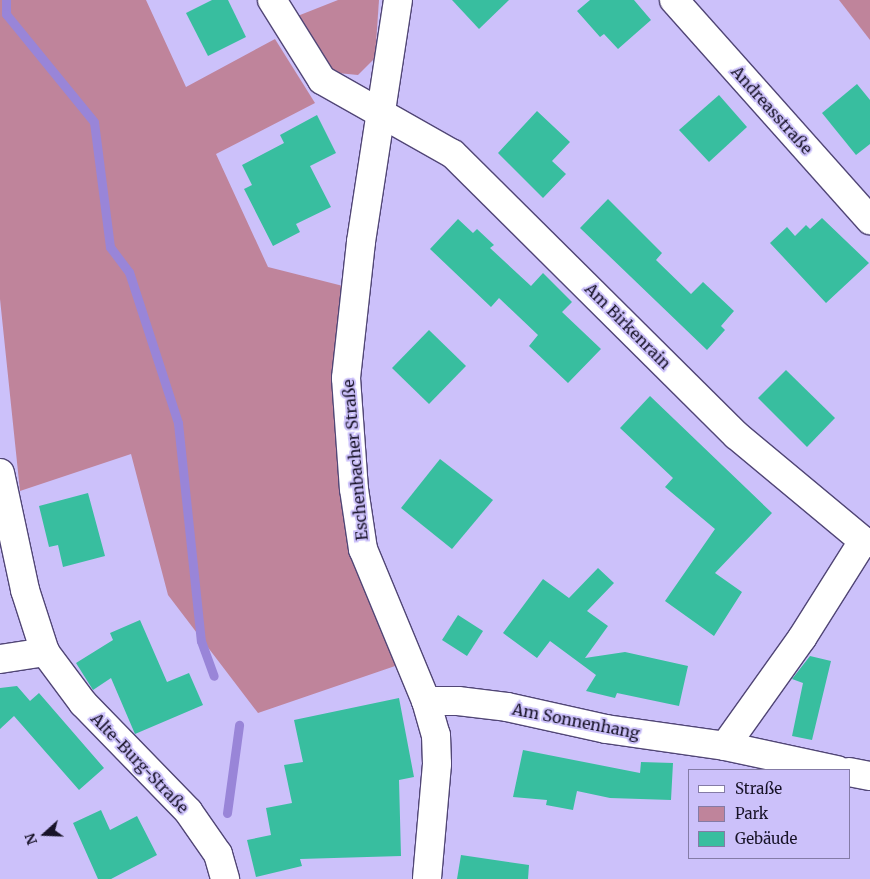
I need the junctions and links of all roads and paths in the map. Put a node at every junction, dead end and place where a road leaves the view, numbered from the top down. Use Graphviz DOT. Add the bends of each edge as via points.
graph roads {
  1 [pos="272,0"];
  2 [pos="398,0"];
  3 [pos="674,0"];
  4 [pos="382,115"];
  5 [pos="870,220"];
  6 [pos="0,473"];
  7 [pos="866,542"];
  8 [pos="45,652"];
  9 [pos="0,659"];
  10 [pos="426,701"];
  11 [pos="725,746"];
  12 [pos="832,769"];
  13 [pos="850,772"];
  14 [pos="870,776"];
  15 [pos="225,879"];
  16 [pos="427,879"];
  1 -- 4 [label="street, Am Birkenrain" via="322,80"];
  2 -- 4 [label="street, Eschenbacher Straße"];
  3 -- 5 [label="street, Andreasstraße"];
  4 -- 7 [label="street, Am Birkenrain" via="453,154 736,435"];
  4 -- 10 [label="street, Eschenbacher Straße" via="361,242 346,378 362,549"];
  6 -- 8 [label="street, Alte-Burg-Straße" via="25,590"];
  7 -- 11 [label="street"];
  8 -- 9 [label="street"];
  8 -- 15 [label="street, Alte-Burg-Straße" via="84,703 188,811 218,854"];
  10 -- 11 [label="street, Am Sonnenhang" via="507,707 606,729"];
  10 -- 16 [label="street, Eschenbacher Straße" via="436,735 437,764"];
  11 -- 12 [label="street, Am Sonnenhang"];
  13 -- 14 [label="street"];
}
